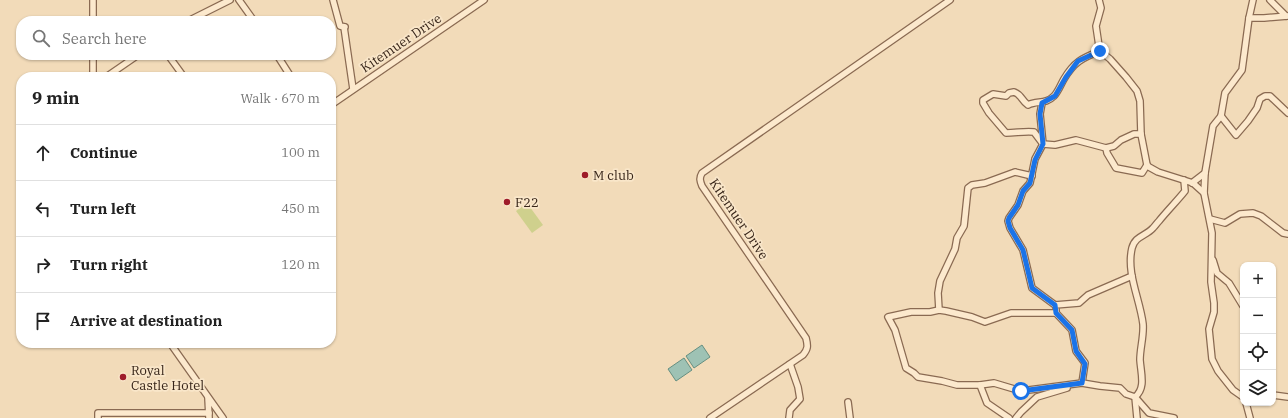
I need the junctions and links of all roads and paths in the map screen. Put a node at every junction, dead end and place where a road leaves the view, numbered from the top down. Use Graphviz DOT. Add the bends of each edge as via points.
graph roads {
  1 [pos="93,0"];
  2 [pos="230,0"];
  3 [pos="239,0"];
  4 [pos="333,0"];
  5 [pos="484,0"];
  6 [pos="950,0"];
  7 [pos="1099,0"];
  8 [pos="1253,0"];
  9 [pos="1270,0"];
  10 [pos="93,16"];
  11 [pos="198,16"];
  12 [pos="250,16"];
  13 [pos="1287,16"];
  14 [pos="1249,18"];
  15 [pos="1100,51"];
  16 [pos="93,60"];
  17 [pos="131,60"];
  18 [pos="172,60"];
  19 [pos="280,60"];
  20 [pos="93,72"];
  21 [pos="113,72"];
  22 [pos="180,72"];
  23 [pos="288,72"];
  24 [pos="353,89"];
  25 [pos="336,101"];
  26 [pos="1042,103"];
  27 [pos="1288,113"];
  28 [pos="1221,116"];
  29 [pos="1141,134"];
  30 [pos="1043,144"];
  31 [pos="1106,148"];
  32 [pos="1147,164"];
  33 [pos="1205,173"];
  34 [pos="1032,176"];
  35 [pos="1184,180"];
  36 [pos="1192,183"];
  37 [pos="1204,193"];
  38 [pos="1210,219"];
  39 [pos="1288,234"];
  40 [pos="1212,254"];
  41 [pos="1132,276"];
  42 [pos="1240,301"];
  43 [pos="1055,305"];
  44 [pos="939,310"];
  45 [pos="1056,313"];
  46 [pos="174,348"];
  47 [pos="790,364"];
  48 [pos="1082,383"];
  49 [pos="980,385"];
  50 [pos="1276,395"];
  51 [pos="1240,396"];
  52 [pos="208,397"];
  53 [pos="1134,397"];
  54 [pos="1288,397"];
  55 [pos="848,402"];
  56 [pos="1247,406"];
  57 [pos="209,415"];
  58 [pos="98,418"];
  59 [pos="223,418"];
  60 [pos="710,418"];
  61 [pos="789,418"];
  62 [pos="850,418"];
  63 [pos="1009,418"];
  64 [pos="1016,418"];
  65 [pos="1137,418"];
  66 [pos="1174,418"];
  67 [pos="1250,418"];
  1 -- 10 [label="street"];
  2 -- 11 [label="street"];
  3 -- 12 [label="street"];
  4 -- 24 [label="street" via="340,26 345,27"];
  5 -- 24 [label="street, Kitemuer Drive"];
  6 -- 47 [label="street, Kitemuer Drive" via="706,170 700,177 702,186 806,338 807,350"];
  7 -- 15 [label="street" via="1101,8 1096,26"];
  8 -- 14 [label="street"];
  9 -- 13 [label="street"];
  13 -- 14 [label="street"];
  14 -- 28 [label="street" via="1242,70 1225,93"];
  15 -- 26 [label="street" via="1078,61 1055,96"];
  15 -- 29 [label="street" via="1137,91 1140,101"];
  16 -- 20 [label="street"];
  17 -- 21 [label="street"];
  18 -- 22 [label="street"];
  19 -- 23 [label="street"];
  24 -- 25 [label="street, Kitemuer Drive"];
  26 -- 30 [label="street" via="1040,114"];
  26 -- 30 [label="street" via="1033,102 1028,105 1020,94 1014,92 1006,96 992,94 982,102 1006,133 1034,132"];
  27 -- 28 [label="street" via="1270,96 1264,96 1236,135"];
  28 -- 33 [label="street" via="1213,126"];
  29 -- 31 [label="street" via="1134,134"];
  29 -- 32 [label="street"];
  30 -- 31 [label="street" via="1055,145 1076,140"];
  30 -- 34 [label="street" via="1035,160"];
  31 -- 32 [label="street" via="1116,168 1142,173"];
  32 -- 35 [label="street" via="1158,172"];
  33 -- 36 [label="street"];
  33 -- 37 [label="street"];
  34 -- 43 [label="street" via="1008,221 1023,250 1032,288"];
  34 -- 44 [label="street" via="1015,172 968,188 964,226 940,280"];
  35 -- 36 [label="street"];
  35 -- 41 [label="street" via="1185,191 1153,228 1135,242 1132,248"];
  36 -- 37 [label="street"];
  37 -- 38 [label="street"];
  38 -- 39 [label="street" via="1225,223 1240,214 1253,213"];
  38 -- 40 [label="street"];
  40 -- 42 [label="street" via="1217,273 1229,284"];
  40 -- 51 [label="street" via="1214,312 1209,329 1212,359 1218,371"];
  41 -- 43 [label="street" via="1088,295 1079,303"];
  41 -- 53 [label="street" via="1143,328 1140,360 1142,380 1140,393"];
  43 -- 45 [label="street"];
  44 -- 45 [label="street" via="985,322 1011,313"];
  44 -- 49 [label="street" via="888,316 895,330 906,368 918,377 958,385"];
  45 -- 48 [label="street" via="1072,330 1076,351 1085,364"];
  46 -- 52 [label="street"];
  47 -- 60 [label="street, Kitemuer Drive"];
  47 -- 61 [label="street" via="800,399 790,410"];
  48 -- 49 [label="street" via="1021,391 994,383"];
  48 -- 53 [label="street" via="1120,388"];
  48 -- 64 [label="street" via="1037,397"];
  49 -- 63 [label="street" via="987,402"];
  50 -- 54 [label="street"];
  52 -- 57 [label="street"];
  52 -- 59 [label="street"];
  53 -- 65 [label="street"];
  53 -- 66 [label="street" via="1150,413"];
  55 -- 62 [label="street"];
  56 -- 67 [label="street"];
  57 -- 58 [label="street" via="98,413"];
}
